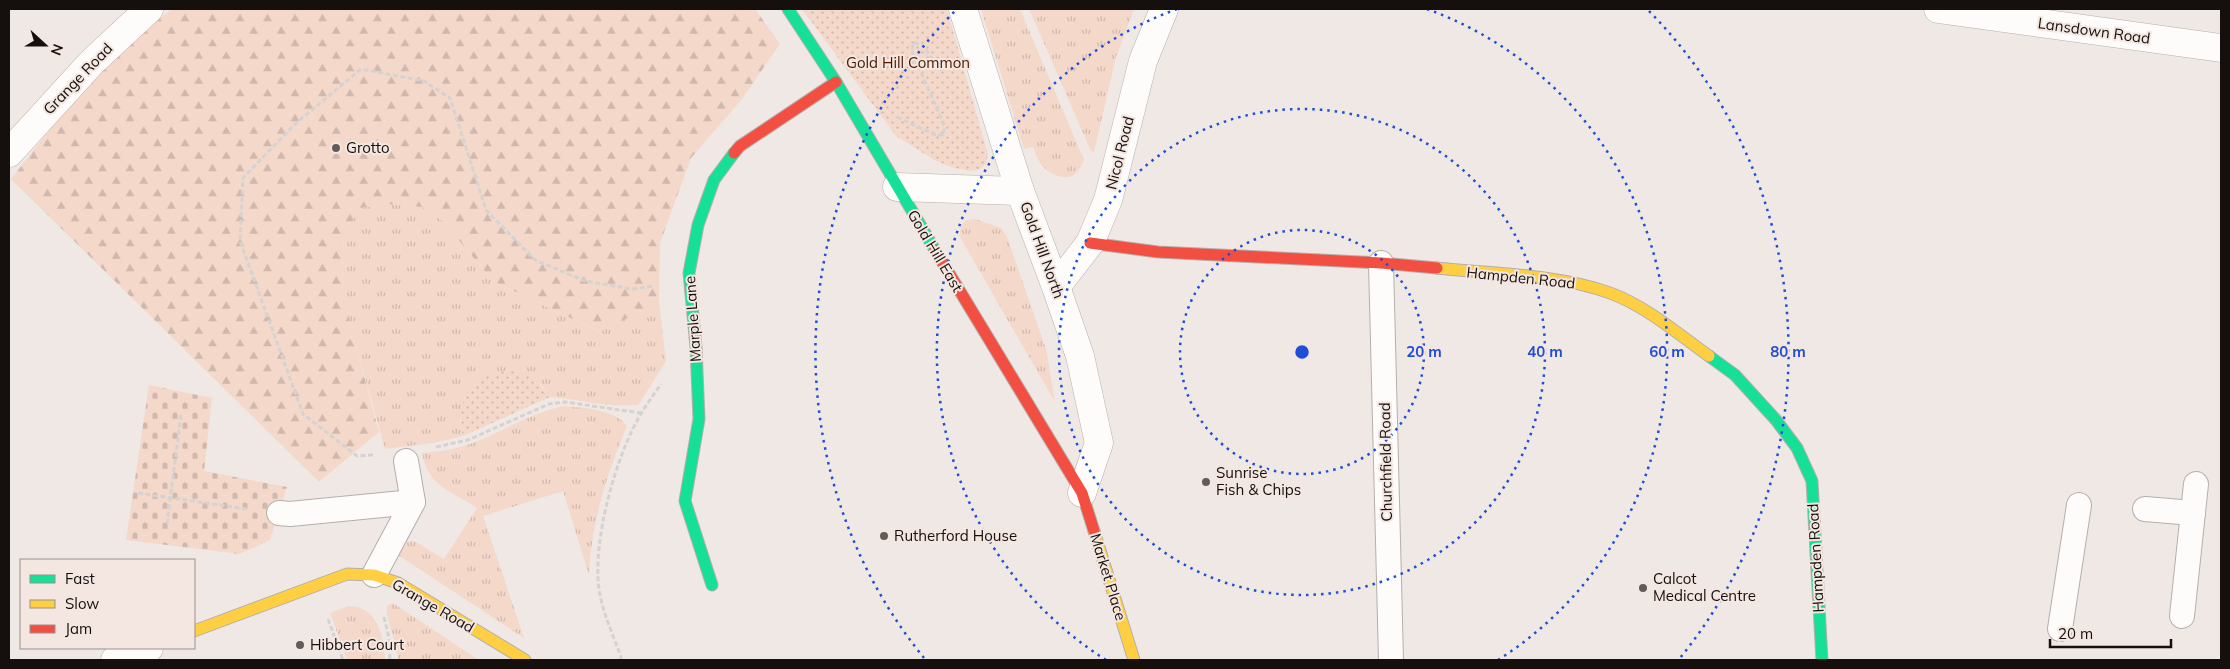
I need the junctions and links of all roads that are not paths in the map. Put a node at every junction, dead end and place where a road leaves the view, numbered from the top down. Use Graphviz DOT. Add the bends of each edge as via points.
graph roads {
  1 [pos="149,9"];
  2 [pos="788,9"];
  3 [pos="963,9"];
  4 [pos="1164,9"];
  5 [pos="1938,9"];
  6 [pos="2221,48"];
  7 [pos="836,82"];
  8 [pos="9,153"];
  9 [pos="897,187"];
  10 [pos="1020,191"];
  11 [pos="1090,243"];
  12 [pos="1381,263"];
  13 [pos="1056,287"];
  14 [pos="406,461"];
  15 [pos="2196,484"];
  16 [pos="1082,493"];
  17 [pos="413,502"];
  18 [pos="2079,505"];
  19 [pos="2145,509"];
  20 [pos="279,513"];
  21 [pos="2193,514"];
  22 [pos="374,575"];
  23 [pos="712,585"];
  24 [pos="2182,616"];
  25 [pos="2060,629"];
  26 [pos="195,631"];
  27 [pos="145,649"];
  28 [pos="115,660"];
  29 [pos="524,660"];
  30 [pos="1134,660"];
  31 [pos="1391,660"];
  32 [pos="1822,660"];
  1 -- 8 [label="street, Grange Road" via="92,62"];
  2 -- 7 [label="street, Gold Hill East"];
  3 -- 10 [label="street, Gold Hill North"];
  4 -- 11 [label="street, Nicol Road" via="1143,61 1108,200"];
  5 -- 6 [label="street, Lansdown Road"];
  7 -- 9 [label="street, Gold Hill East"];
  7 -- 23 [label="street, Marple Lane" via="740,146 714,180 698,225 689,273 700,419 684,501"];
  9 -- 10 [label="street"];
  9 -- 16 [label="street, Gold Hill East"];
  10 -- 13 [label="street, Gold Hill North"];
  11 -- 12 [label="street, Hampden Road" via="1158,252"];
  11 -- 13 [label="street, Nicol Road"];
  12 -- 31 [label="lane, Churchfield Road"];
  12 -- 32 [label="street, Hampden Road" via="1574,282 1611,293 1646,311 1735,375 1797,448 1812,481"];
  13 -- 16 [label="street, Gold Hill North" via="1080,356 1099,443"];
  14 -- 17 [label="lane"];
  15 -- 21 [label="lane"];
  16 -- 30 [label="street, Market Place"];
  17 -- 20 [label="lane"];
  17 -- 22 [label="lane"];
  18 -- 25 [label="lane"];
  19 -- 21 [label="lane"];
  21 -- 24 [label="lane"];
  22 -- 26 [label="street, Grange Road" via="347,574"];
  22 -- 29 [label="street, Grange Road" via="398,582"];
  27 -- 28 [label="street"];
}
